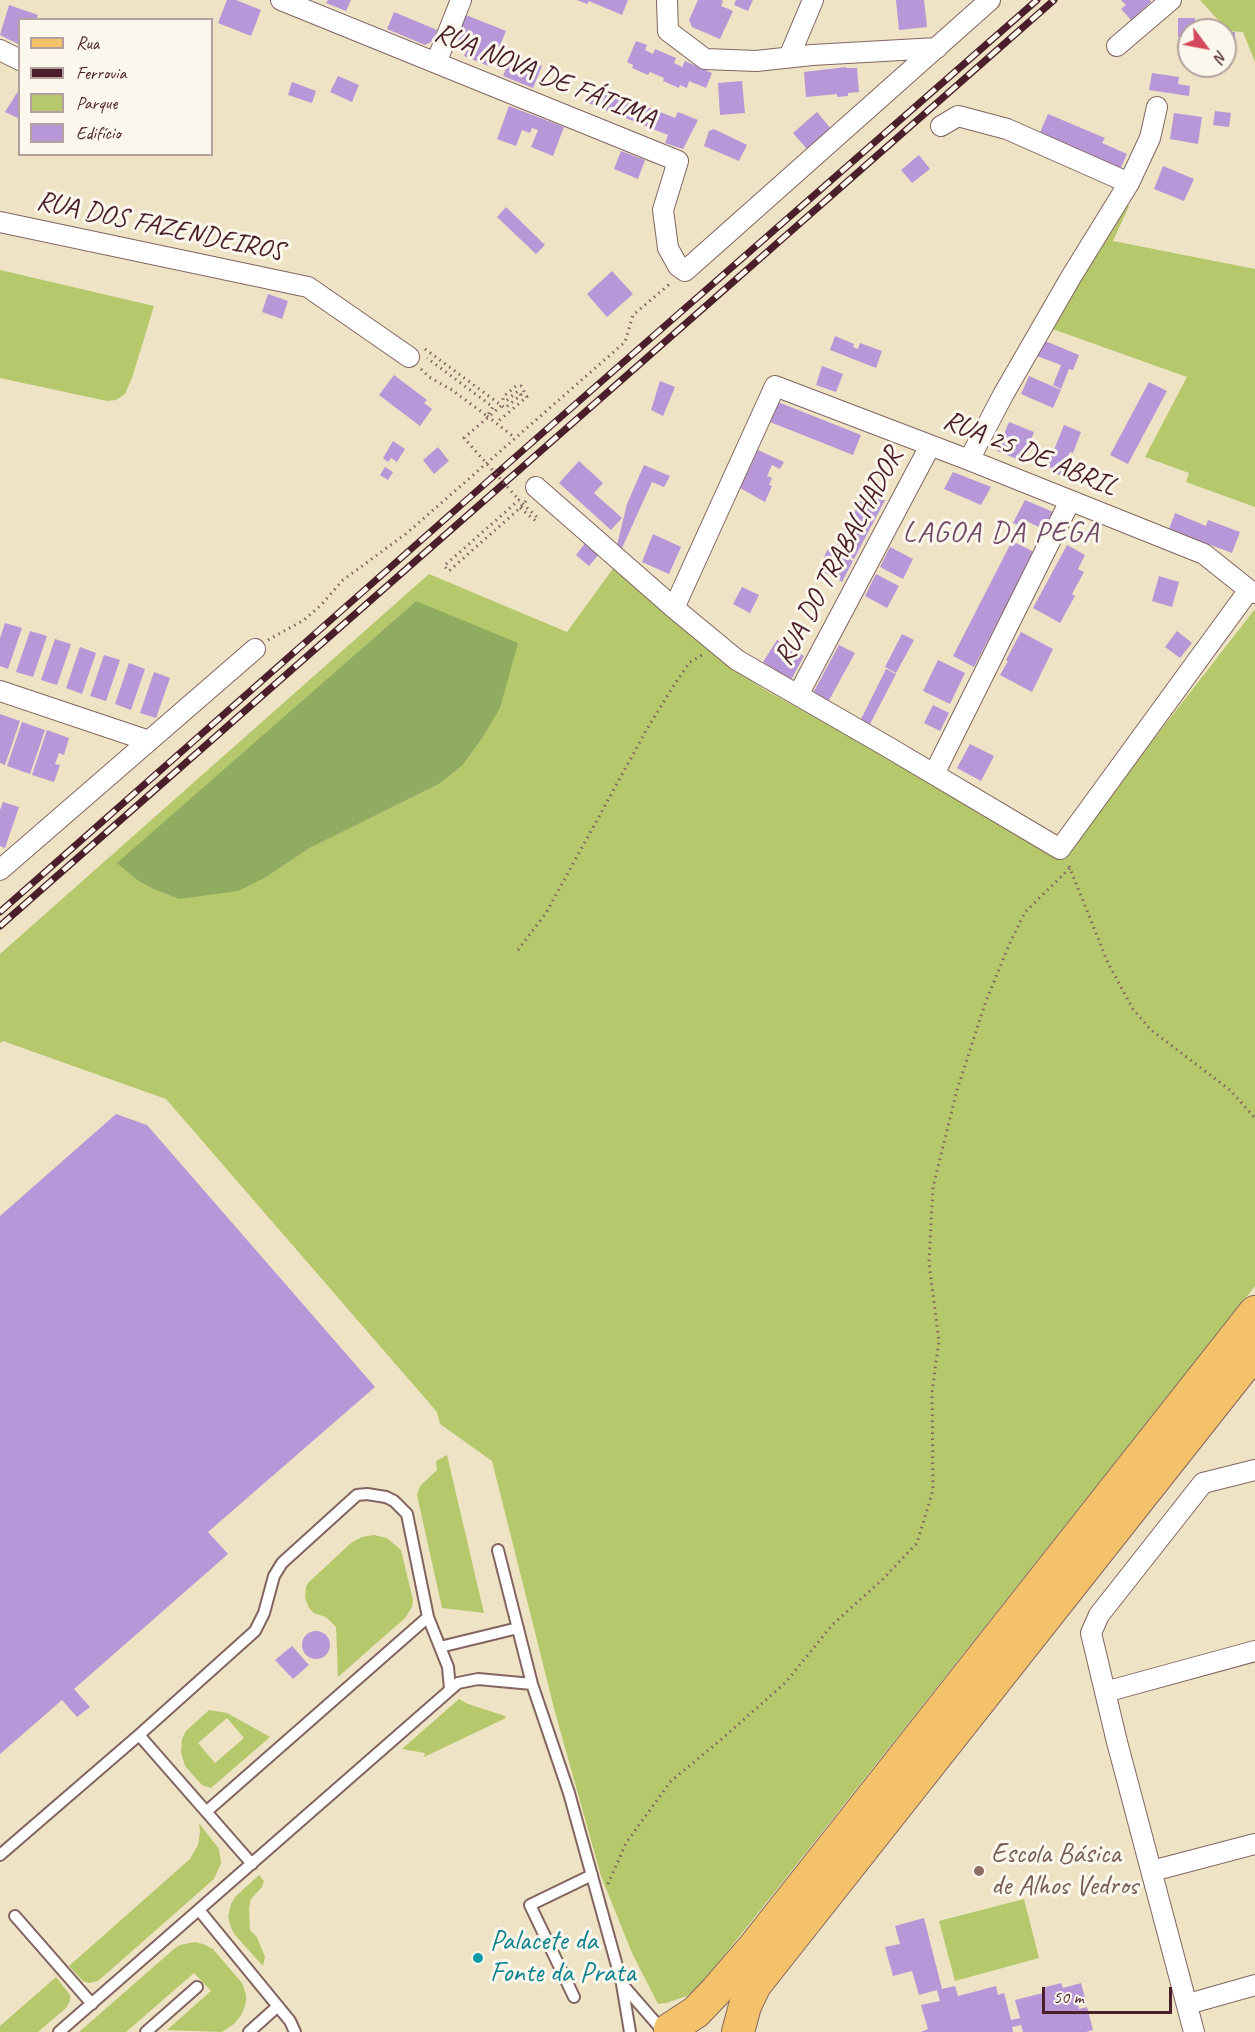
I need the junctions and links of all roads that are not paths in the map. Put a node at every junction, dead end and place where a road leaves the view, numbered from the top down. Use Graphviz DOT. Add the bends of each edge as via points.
graph roads {
  1 [pos="281,0"];
  2 [pos="461,0"];
  3 [pos="667,0"];
  4 [pos="813,0"];
  5 [pos="990,0"];
  6 [pos="1171,0"];
  7 [pos="1118,46"];
  8 [pos="937,48"];
  9 [pos="0,50"];
  10 [pos="789,57"];
  11 [pos="18,59"];
  12 [pos="436,63"];
  13 [pos="1157,107"];
  14 [pos="941,126"];
  15 [pos="1129,183"];
  16 [pos="0,222"];
  17 [pos="418,353"];
  18 [pos="930,446"];
  19 [pos="969,460"];
  20 [pos="536,487"];
  21 [pos="1070,501"];
  22 [pos="1252,591"];
  23 [pos="674,608"];
  24 [pos="255,649"];
  25 [pos="0,691"];
  26 [pos="798,695"];
  27 [pos="149,741"];
  28 [pos="934,774"];
  29 [pos="0,870"];
  30 [pos="1255,1312"];
  31 [pos="1255,1352"];
  32 [pos="1254,1474"];
  33 [pos="498,1550"];
  34 [pos="428,1617"];
  35 [pos="518,1628"];
  36 [pos="440,1647"];
  37 [pos="1255,1651"];
  38 [pos="532,1684"];
  39 [pos="450,1689"];
  40 [pos="1105,1692"];
  41 [pos="139,1735"];
  42 [pos="207,1811"];
  43 [pos="1255,1844"];
  44 [pos="0,1854"];
  45 [pos="252,1864"];
  46 [pos="1152,1871"];
  47 [pos="592,1875"];
  48 [pos="199,1910"];
  49 [pos="15,1916"];
  50 [pos="622,1984"];
  51 [pos="1255,1985"];
  52 [pos="197,1987"];
  53 [pos="574,1997"];
  54 [pos="92,2004"];
  55 [pos="1188,2004"];
  56 [pos="278,2006"];
  57 [pos="665,2031"];
  58 [pos="59,2032"];
  59 [pos="146,2032"];
  60 [pos="249,2032"];
  61 [pos="295,2032"];
  62 [pos="630,2032"];
  63 [pos="703,2032"];
  64 [pos="738,2032"];
  65 [pos="1194,2032"];
  1 -- 12 [label="street, RUA NOVA DE FÁTIMA"];
  2 -- 12 [label="street"];
  3 -- 10 [label="street" via="668,31 705,59 756,61"];
  4 -- 10 [label="street"];
  5 -- 8 [label="street"];
  6 -- 7 [label="street"];
  8 -- 10 [label="street"];
  8 -- 12 [label="street, RUA NOVA DE FÁTIMA" via="685,271 668,248 663,210 678,161"];
  9 -- 11 [label="street"];
  13 -- 15 [label="street" via="1150,138"];
  14 -- 15 [label="street" via="958,116 1007,129"];
  15 -- 19 [label="street" via="1071,277"];
  16 -- 17 [label="street, RUA DOS FAZENDEIROS" via="308,287"];
  18 -- 19 [label="street, RUA 25 DE ABRIL"];
  18 -- 23 [label="street, RUA 25 DE ABRIL" via="775,386"];
  18 -- 26 [label="street, RUA DO TRABALHADOR"];
  19 -- 21 [label="street, RUA 25 DE ABRIL"];
  20 -- 23 [label="street"];
  21 -- 22 [label="street, RUA 25 DE ABRIL" via="1204,554"];
  21 -- 28 [label="street"];
  22 -- 28 [label="street" via="1060,849"];
  23 -- 26 [label="street" via="737,660"];
  24 -- 27 [label="street"];
  25 -- 27 [label="street"];
  26 -- 28 [label="street"];
  27 -- 29 [label="street"];
  30 -- 57 [label="main road" via="754,1947 696,2012"];
  31 -- 64 [label="main road" via="762,1977 745,2006"];
  32 -- 40 [label="street" via="1203,1483 1099,1615 1091,1633"];
  33 -- 35 [label="lane"];
  34 -- 36 [label="lane"];
  34 -- 41 [label="lane" via="407,1514 386,1497 357,1495 282,1563 255,1631"];
  34 -- 42 [label="lane"];
  35 -- 36 [label="lane"];
  35 -- 38 [label="lane"];
  36 -- 39 [label="lane" via="448,1667"];
  37 -- 40 [label="street"];
  38 -- 39 [label="lane" via="478,1679"];
  38 -- 47 [label="lane"];
  39 -- 45 [label="lane"];
  40 -- 46 [label="street"];
  41 -- 42 [label="lane"];
  41 -- 44 [label="lane"];
  42 -- 45 [label="lane"];
  43 -- 46 [label="street"];
  45 -- 48 [label="lane"];
  46 -- 55 [label="street"];
  47 -- 50 [label="lane"];
  47 -- 53 [label="lane" via="530,1905"];
  48 -- 54 [label="lane"];
  48 -- 56 [label="lane"];
  49 -- 54 [label="lane"];
  50 -- 57 [label="lane"];
  50 -- 62 [label="lane"];
  51 -- 55 [label="street"];
  52 -- 59 [label="lane"];
  54 -- 58 [label="lane"];
  55 -- 65 [label="street"];
  56 -- 60 [label="lane"];
  56 -- 61 [label="lane"];
  57 -- 63 [label="main road" via="687,2028"];
}
